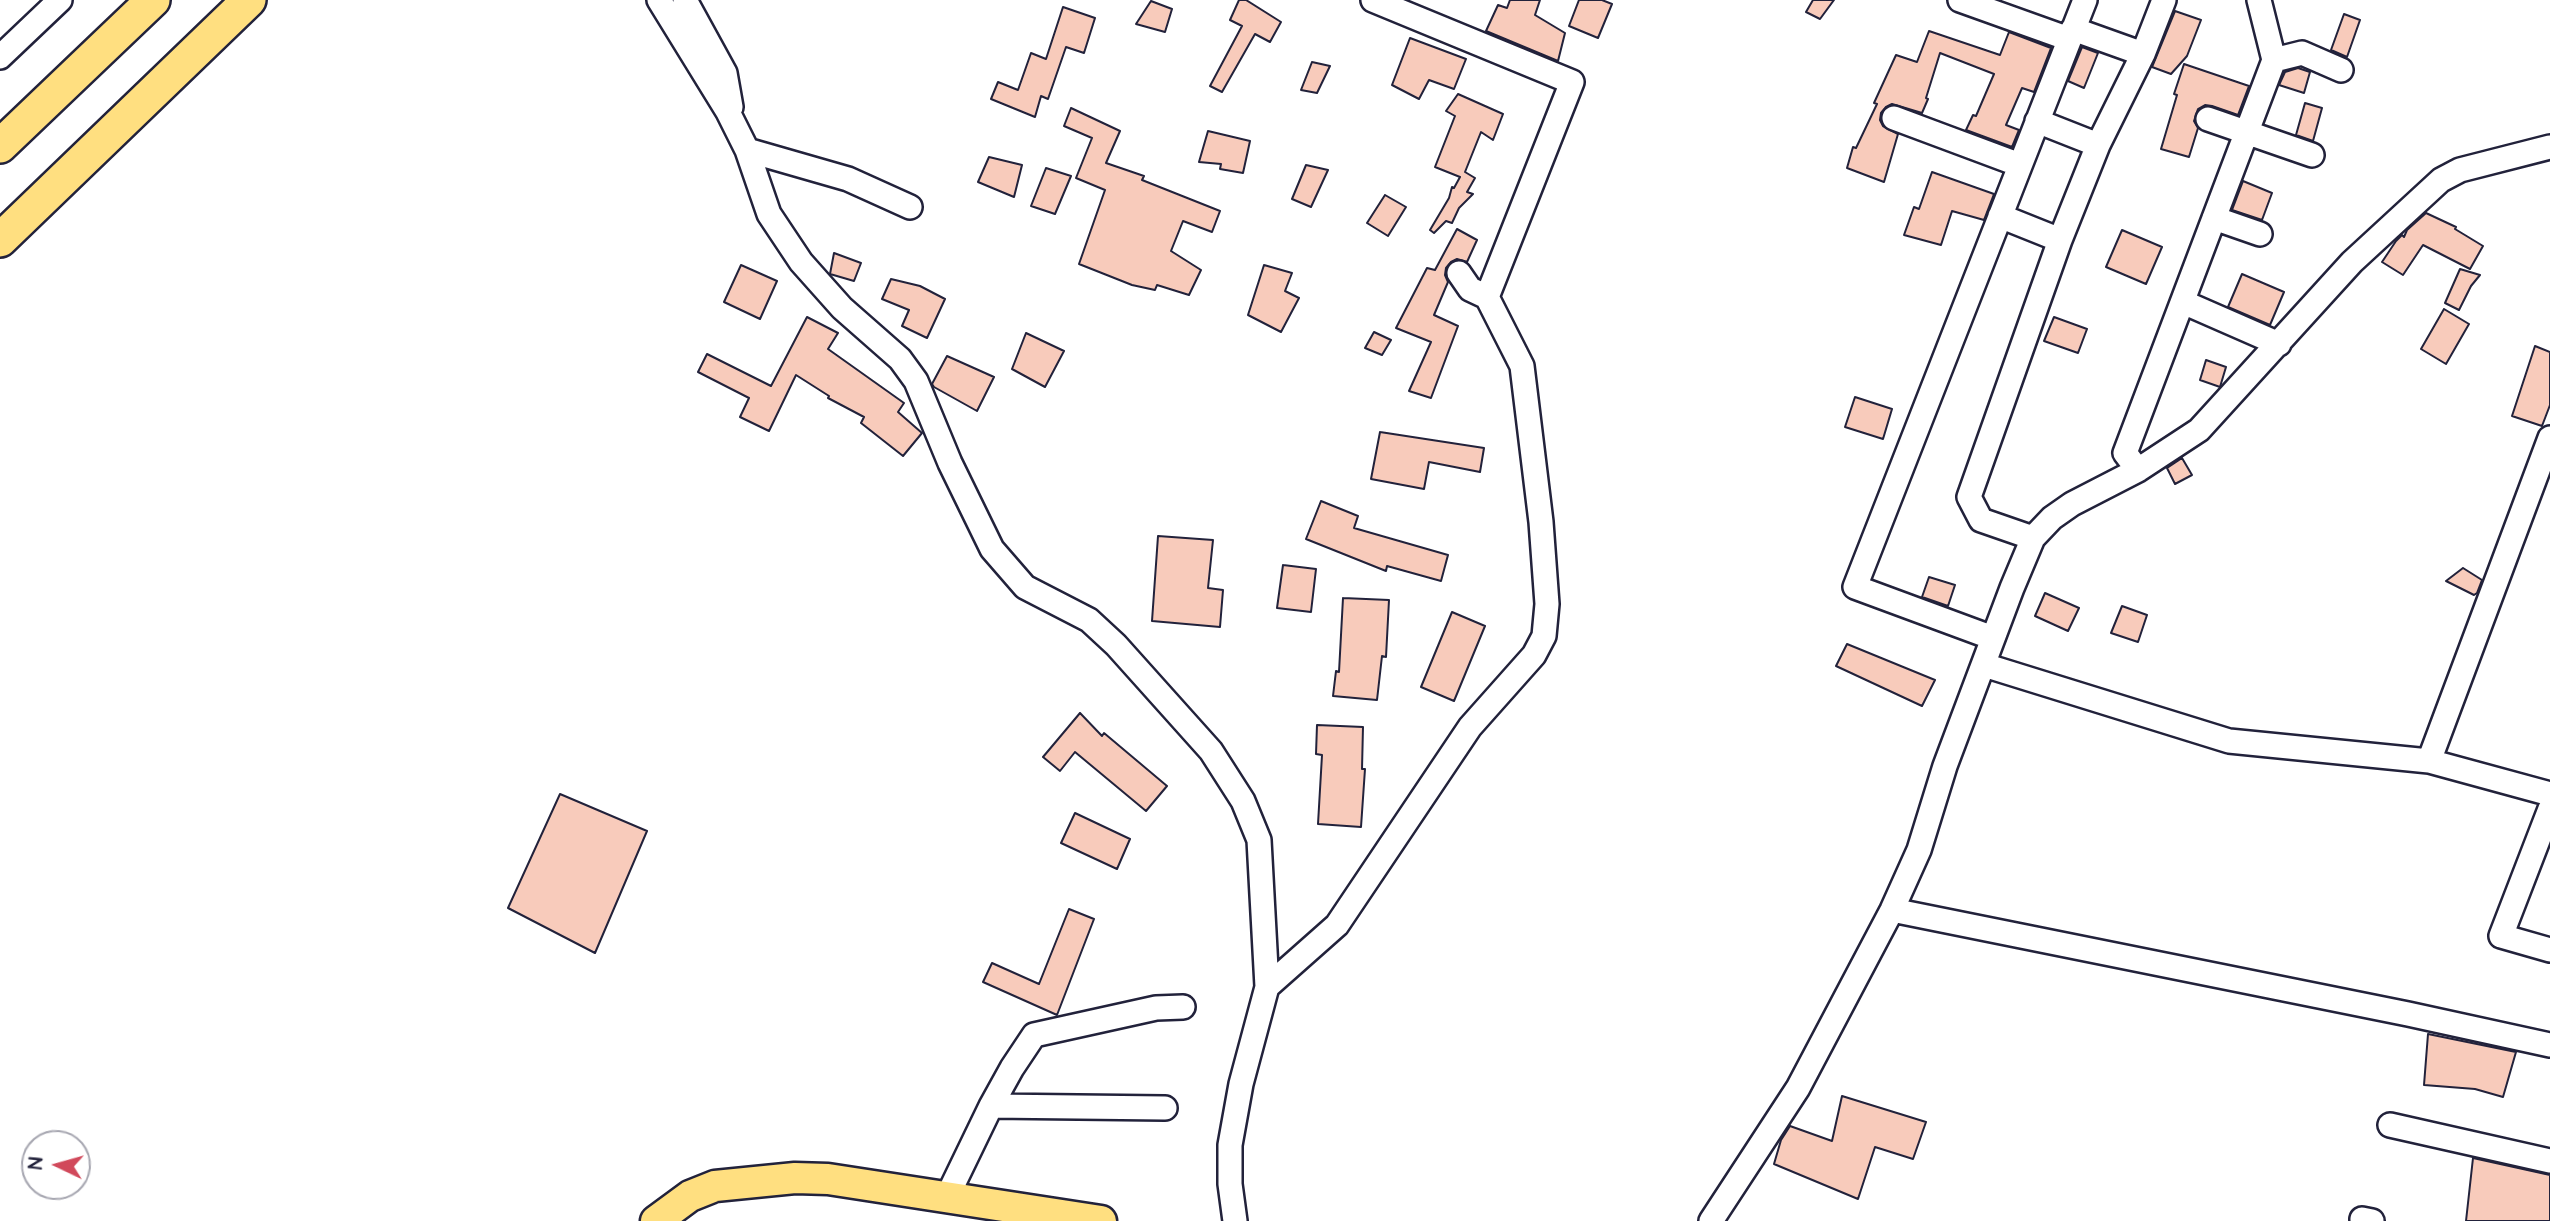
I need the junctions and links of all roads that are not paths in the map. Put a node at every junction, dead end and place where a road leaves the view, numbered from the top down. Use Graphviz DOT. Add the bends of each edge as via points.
graph roads {
  1 [pos="60,0"];
  2 [pos="152,0"];
  3 [pos="248,0"];
  4 [pos="659,0"];
  5 [pos="685,0"];
  6 [pos="1373,0"];
  7 [pos="1960,0"];
  8 [pos="2085,0"];
  9 [pos="2164,0"];
  10 [pos="2259,0"];
  11 [pos="2071,34"];
  12 [pos="2143,54"];
  13 [pos="0,57"];
  14 [pos="2274,60"];
  15 [pos="2341,70"];
  16 [pos="1894,118"];
  17 [pos="2208,119"];
  18 [pos="2038,121"];
  19 [pos="734,124"];
  20 [pos="2247,132"];
  21 [pos="2098,145"];
  22 [pos="0,146"];
  23 [pos="2550,147"];
  24 [pos="747,150"];
  25 [pos="2312,155"];
  26 [pos="2020,165"];
  27 [pos="910,207"];
  28 [pos="2000,216"];
  29 [pos="2214,218"];
  30 [pos="2260,234"];
  31 [pos="0,240"];
  32 [pos="2060,240"];
  33 [pos="1459,273"];
  34 [pos="1487,297"];
  35 [pos="2183,302"];
  36 [pos="2279,344"];
  37 [pos="2550,438"];
  38 [pos="2138,470"];
  39 [pos="2033,538"];
  40 [pos="1993,638"];
  41 [pos="1984,665"];
  42 [pos="2429,761"];
  43 [pos="2550,794"];
  44 [pos="2550,808"];
  45 [pos="1892,910"];
  46 [pos="2550,950"];
  47 [pos="1267,987"];
  48 [pos="1183,1007"];
  49 [pos="2550,1045"];
  50 [pos="990,1106"];
  51 [pos="1166,1108"];
  52 [pos="2390,1125"];
  53 [pos="2550,1161"];
  54 [pos="947,1197"];
  55 [pos="656,1221"];
  56 [pos="1101,1221"];
  57 [pos="1235,1221"];
  58 [pos="1711,1221"];
  1 -- 13 [label="street"];
  2 -- 22 [label="highway"];
  3 -- 31 [label="highway"];
  4 -- 19 [label="street"];
  5 -- 19 [label="street" via="725,74"];
  6 -- 34 [label="street" via="1572,82"];
  7 -- 11 [label="street"];
  8 -- 11 [label="street"];
  9 -- 12 [label="street"];
  10 -- 14 [label="street"];
  11 -- 12 [label="street"];
  11 -- 18 [label="street"];
  12 -- 21 [label="street"];
  14 -- 15 [label="street" via="2302,52"];
  14 -- 20 [label="street"];
  16 -- 26 [label="street"];
  17 -- 20 [label="street"];
  18 -- 21 [label="street"];
  18 -- 26 [label="street"];
  19 -- 24 [label="street"];
  20 -- 25 [label="street"];
  20 -- 29 [label="street"];
  21 -- 32 [label="street"];
  23 -- 36 [label="street" via="2460,170 2441,180 2352,262"];
  24 -- 27 [label="street" via="848,179"];
  24 -- 47 [label="street" via="769,214 801,262 842,308 901,359 916,381 992,549 1025,587 1089,620 1116,645 1211,751 1243,801 1259,841"];
  26 -- 28 [label="street"];
  28 -- 32 [label="street"];
  28 -- 40 [label="street" via="1855,587"];
  29 -- 30 [label="street"];
  29 -- 35 [label="street"];
  32 -- 39 [label="street" via="1969,497 1981,520"];
  33 -- 34 [label="street" via="1470,289"];
  34 -- 47 [label="street" via="1522,366 1541,522 1547,604 1544,636 1534,655 1470,727 1337,925"];
  35 -- 36 [label="street"];
  35 -- 38 [label="street" via="2125,453"];
  36 -- 38 [label="street" via="2199,430"];
  37 -- 42 [label="street"];
  38 -- 39 [label="street" via="2052,518"];
  39 -- 40 [label="street"];
  40 -- 41 [label="street"];
  41 -- 42 [label="street" via="2229,741"];
  41 -- 45 [label="street" via="1919,850"];
  42 -- 43 [label="street"];
  44 -- 46 [label="street" via="2501,936"];
  45 -- 49 [label="street"];
  45 -- 58 [label="street" via="1798,1087"];
  47 -- 57 [label="street" via="1230,1145"];
  48 -- 50 [label="street" via="1156,1008 1034,1035"];
  50 -- 51 [label="street"];
  50 -- 54 [label="street"];
  52 -- 53 [label="street"];
  54 -- 55 [label="main road" via="828,1179 741,1182 702,1190"];
  54 -- 56 [label="main road"];
}
